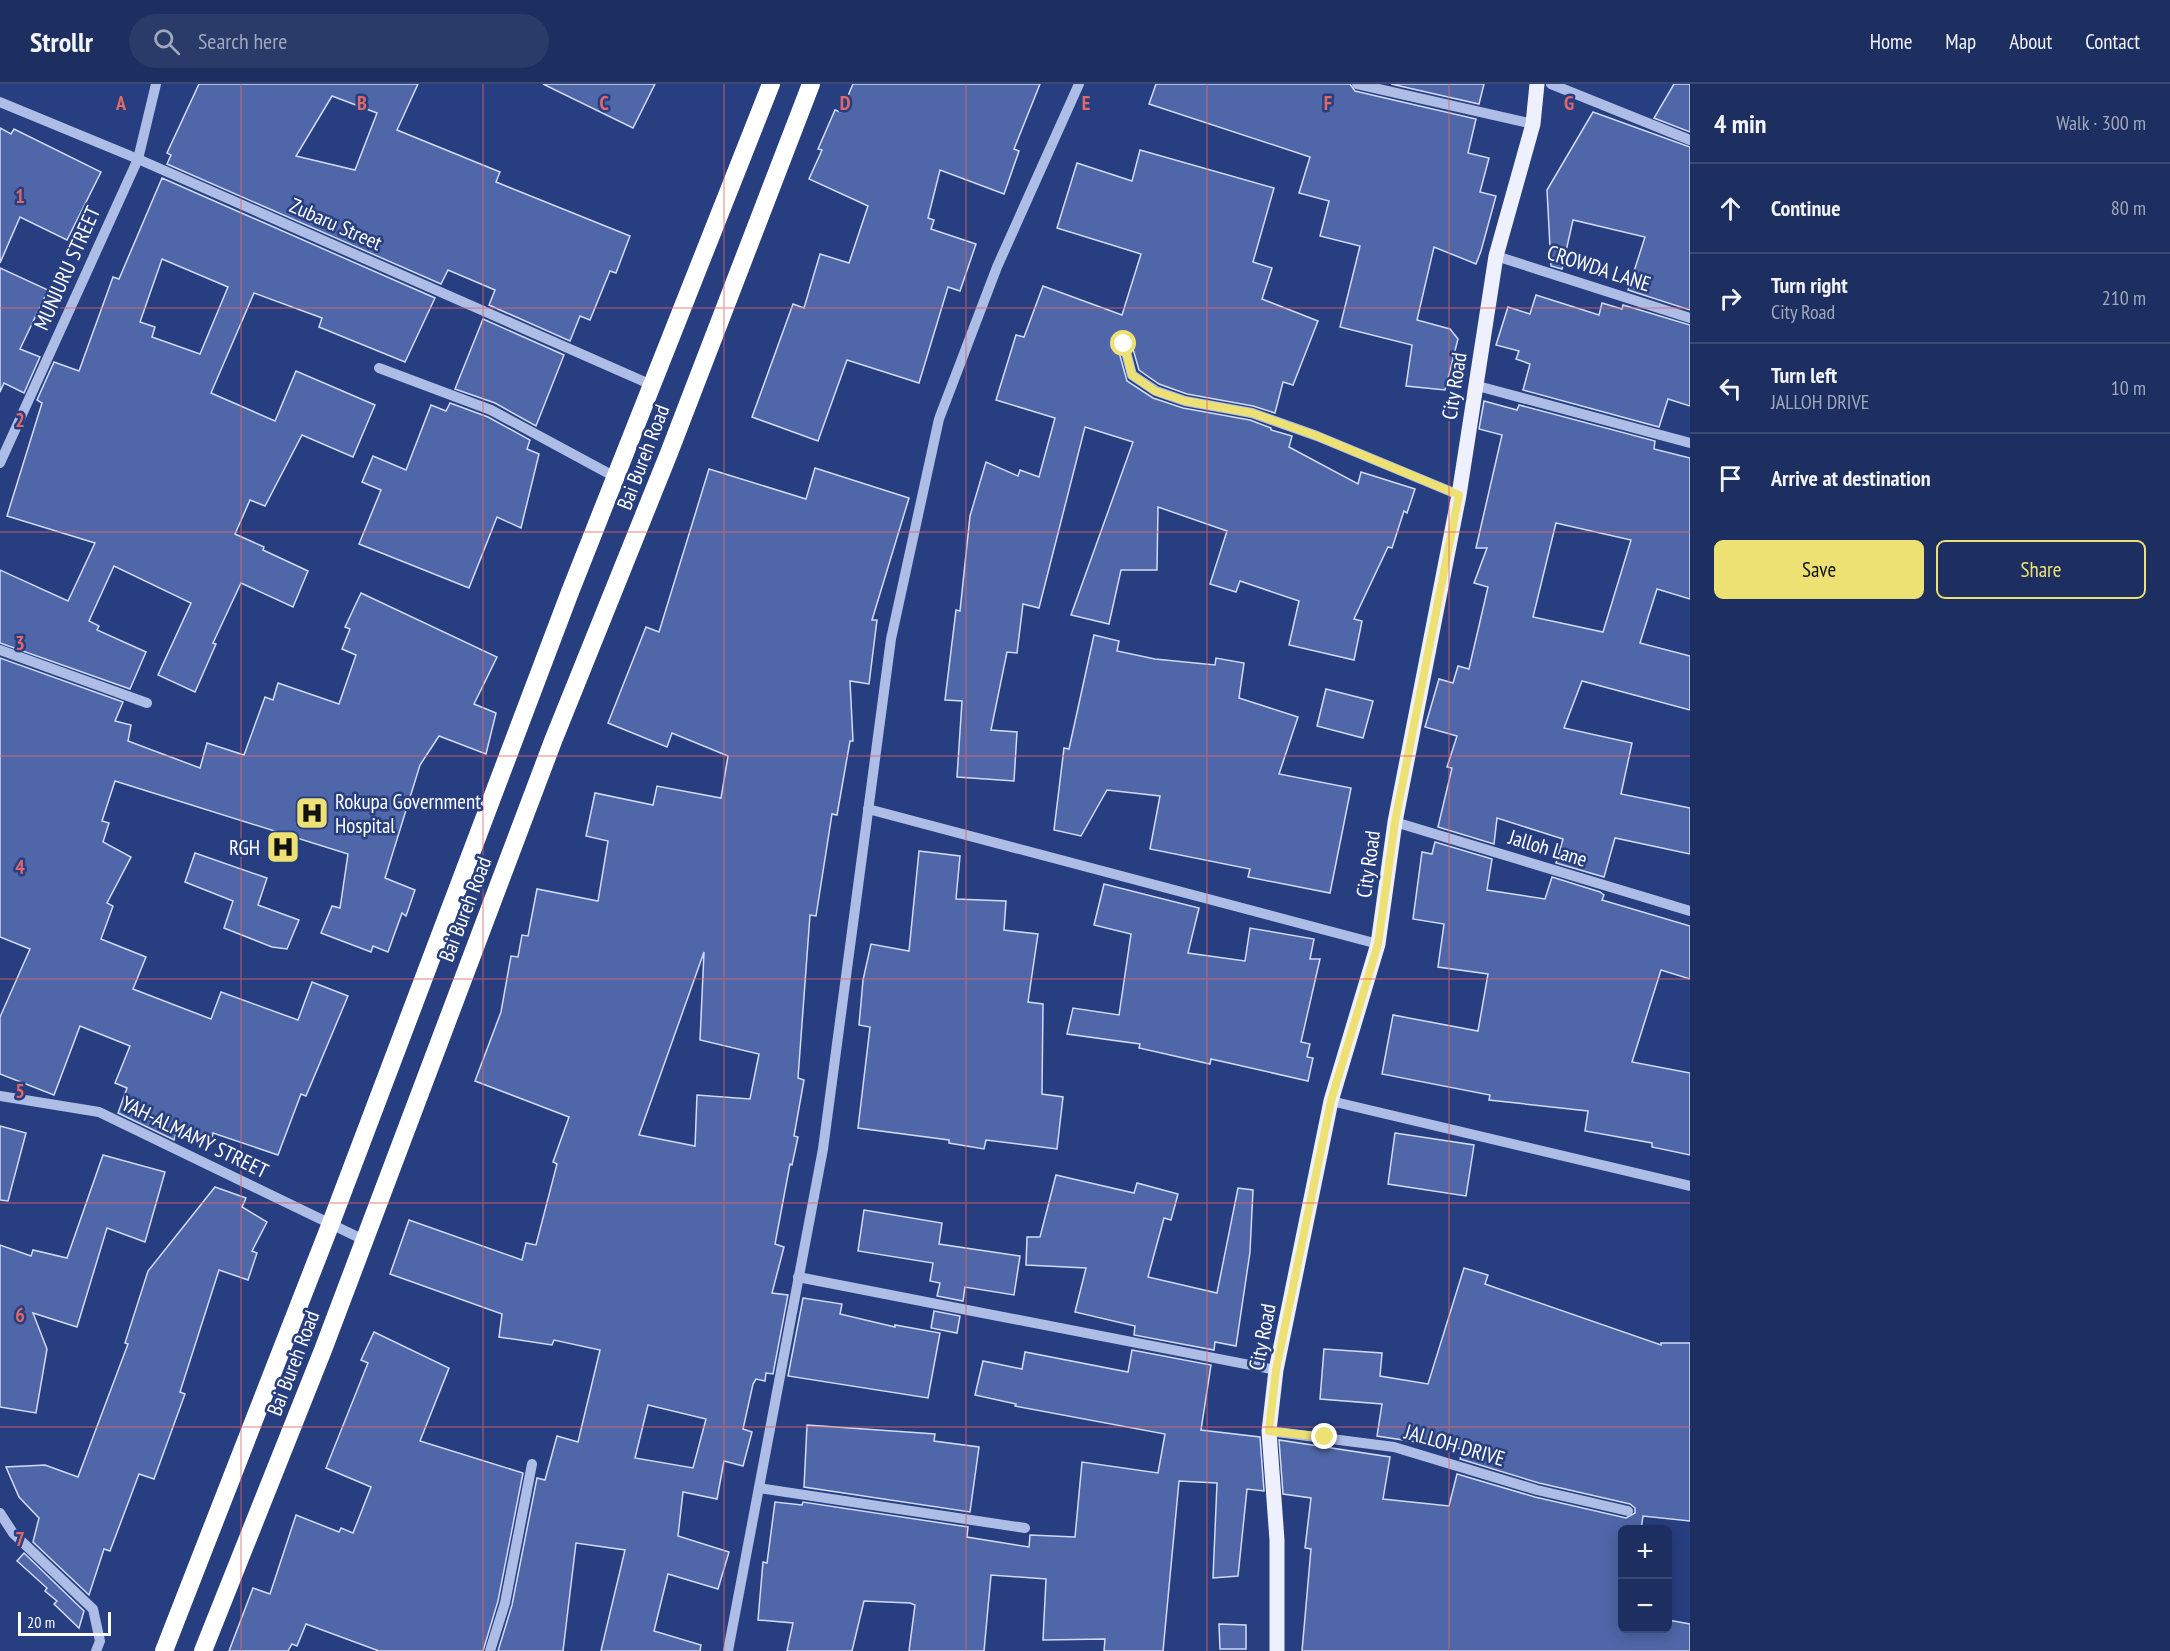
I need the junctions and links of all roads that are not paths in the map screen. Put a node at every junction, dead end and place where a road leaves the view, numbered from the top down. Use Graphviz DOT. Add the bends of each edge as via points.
graph roads {
  1 [pos="156,84"];
  2 [pos="771,84"];
  3 [pos="811,84"];
  4 [pos="1079,84"];
  5 [pos="1357,84"];
  6 [pos="1537,84"];
  7 [pos="1551,84"];
  8 [pos="0,102"];
  9 [pos="1533,124"];
  10 [pos="1690,140"];
  11 [pos="138,159"];
  12 [pos="1496,256"];
  13 [pos="1690,318"];
  14 [pos="1124,344"];
  15 [pos="380,368"];
  16 [pos="1474,385"];
  17 [pos="654,386"];
  18 [pos="1690,443"];
  19 [pos="0,463"];
  20 [pos="617,478"];
  21 [pos="1459,495"];
  22 [pos="0,650"];
  23 [pos="147,703"];
  24 [pos="868,809"];
  25 [pos="1395,822"];
  26 [pos="1690,911"];
  27 [pos="1378,944"];
  28 [pos="0,1096"];
  29 [pos="1331,1101"];
  30 [pos="1690,1186"];
  31 [pos="331,1223"];
  32 [pos="364,1240"];
  33 [pos="798,1277"];
  34 [pos="1276,1370"];
  35 [pos="1269,1431"];
  36 [pos="532,1464"];
  37 [pos="759,1488"];
  38 [pos="1628,1511"];
  39 [pos="0,1513"];
  40 [pos="1025,1528"];
  41 [pos="96,1651"];
  42 [pos="164,1651"];
  43 [pos="203,1651"];
  44 [pos="490,1651"];
  45 [pos="728,1651"];
  46 [pos="1276,1651"];
  1 -- 11 [label="street, MUNJURU STREET"];
  2 -- 17 [label="highway, Bai Bureh Road"];
  3 -- 32 [label="highway, Bai Bureh Road" via="669,453 552,741"];
  4 -- 24 [label="street" via="997,267 939,418 891,639"];
  5 -- 9 [label="street"];
  6 -- 9 [label="main road, City Road"];
  7 -- 10 [label="street"];
  8 -- 11 [label="street, Zubaru Street"];
  9 -- 12 [label="main road, City Road"];
  11 -- 17 [label="street, Zubaru Street"];
  11 -- 19 [label="street, MUNJURU STREET"];
  12 -- 13 [label="street, CROWDA LANE"];
  12 -- 16 [label="main road, City Road"];
  14 -- 21 [label="street" via="1132,375 1155,391 1263,417"];
  15 -- 20 [label="street" via="491,410"];
  16 -- 18 [label="street"];
  16 -- 21 [label="main road, City Road"];
  17 -- 20 [label="highway, Bai Bureh Road"];
  20 -- 31 [label="highway, Bai Bureh Road"];
  21 -- 25 [label="main road, City Road"];
  22 -- 23 [label="street"];
  24 -- 27 [label="street"];
  24 -- 33 [label="street" via="823,1149"];
  25 -- 26 [label="street, Jalloh Lane"];
  25 -- 27 [label="main road, City Road"];
  27 -- 29 [label="main road, City Road"];
  28 -- 31 [label="street, YAH-ALMAMY STREET" via="99,1112"];
  29 -- 30 [label="street"];
  29 -- 34 [label="main road, City Road"];
  31 -- 32 [label="street, YAH-ALMAMY STREET"];
  31 -- 42 [label="highway, Bai Bureh Road"];
  32 -- 43 [label="highway, Bai Bureh Road"];
  33 -- 34 [label="street"];
  33 -- 37 [label="street"];
  34 -- 35 [label="main road, City Road"];
  35 -- 38 [label="street, JALLOH DRIVE" via="1394,1447 1537,1490"];
  35 -- 46 [label="main road, City Road" via="1277,1540"];
  36 -- 44 [label="street" via="505,1603"];
  37 -- 40 [label="street"];
  37 -- 45 [label="street"];
  39 -- 41 [label="street" via="13,1533 93,1609 100,1641"];
}
